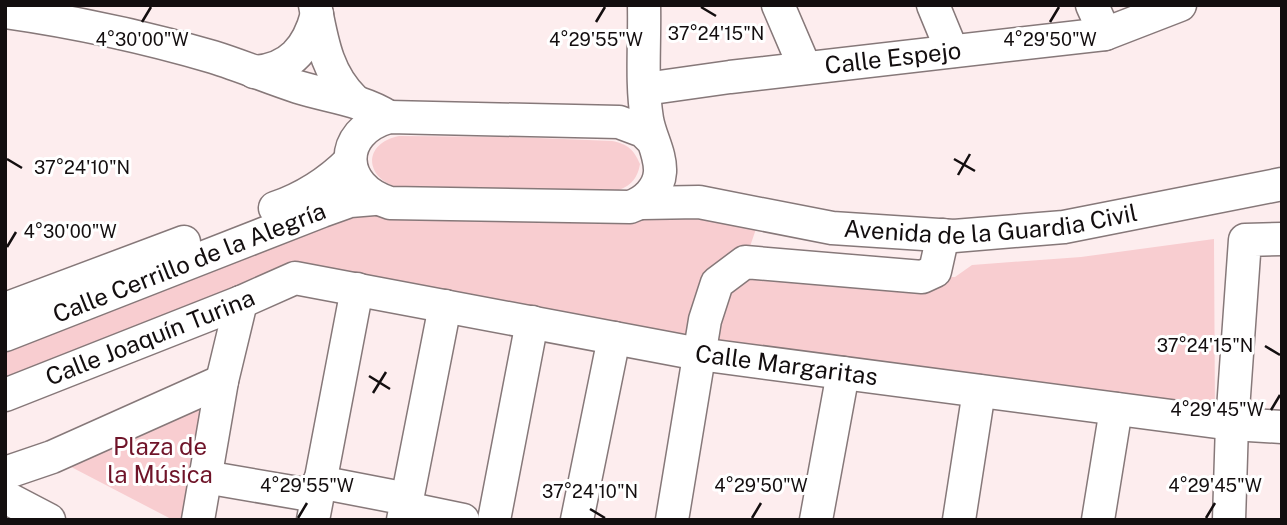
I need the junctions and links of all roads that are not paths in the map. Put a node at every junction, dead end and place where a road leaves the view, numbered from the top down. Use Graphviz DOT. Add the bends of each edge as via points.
graph roads {
  1 [pos="645,5"];
  2 [pos="778,5"];
  3 [pos="933,5"];
  4 [pos="1092,5"];
  5 [pos="1180,5"];
  6 [pos="316,10"];
  7 [pos="5,12"];
  8 [pos="1105,34"];
  9 [pos="953,51"];
  10 [pos="805,68"];
  11 [pos="254,72"];
  12 [pos="301,88"];
  13 [pos="645,89"];
  14 [pos="354,100"];
  15 [pos="389,117"];
  16 [pos="619,122"];
  17 [pos="656,149"];
  18 [pos="351,154"];
  19 [pos="1282,184"];
  20 [pos="374,199"];
  21 [pos="699,202"];
  22 [pos="642,203"];
  23 [pos="943,235"];
  24 [pos="1282,239"];
  25 [pos="295,278"];
  26 [pos="357,289"];
  27 [pos="242,302"];
  28 [pos="446,306"];
  29 [pos="5,309"];
  30 [pos="532,322"];
  31 [pos="5,335"];
  32 [pos="614,338"];
  33 [pos="699,354"];
  34 [pos="843,373"];
  35 [pos="222,381"];
  36 [pos="979,391"];
  37 [pos="5,395"];
  38 [pos="1116,409"];
  39 [pos="1232,424"];
  40 [pos="1282,427"];
  41 [pos="5,473"];
  42 [pos="205,477"];
  43 [pos="5,497"];
  44 [pos="316,499"];
  45 [pos="405,509"];
  46 [pos="49,520"];
  47 [pos="198,520"];
  48 [pos="463,520"];
  49 [pos="494,520"];
  50 [pos="577,520"];
  51 [pos="672,520"];
  52 [pos="816,520"];
  53 [pos="959,520"];
  54 [pos="1098,520"];
  55 [pos="1229,520"];
  1 -- 13 [label="street"];
  2 -- 10 [label="street"];
  3 -- 9 [label="street"];
  4 -- 8 [label="street"];
  5 -- 8 [label="street, Calle Espejo"];
  6 -- 11 [label="street" via="312,34 303,50 279,67"];
  6 -- 14 [label="street" via="327,62"];
  7 -- 11 [label="street" via="152,40"];
  8 -- 9 [label="street, Calle Espejo"];
  9 -- 10 [label="street, Calle Espejo"];
  10 -- 13 [label="street, Calle Espejo"];
  11 -- 12 [label="street"];
  12 -- 14 [label="street"];
  12 -- 18 [label="street" via="332,113"];
  13 -- 16 [label="street" via="640,103"];
  13 -- 17 [label="street"];
  14 -- 15 [label="street"];
  15 -- 16 [label="street"];
  15 -- 18 [label="street, Calle Cerrillo de la Alegría" via="362,130"];
  16 -- 17 [label="street" via="643,131"];
  17 -- 21 [label="street" via="672,176"];
  17 -- 22 [label="street" via="660,174"];
  18 -- 20 [label="street" via="354,176"];
  18 -- 29 [label="street, Calle Cerrillo de la Alegría" via="337,174 300,199"];
  19 -- 23 [label="street, Avenida de la Guardia Civil" via="1064,227"];
  20 -- 22 [label="street, Calle Cerrillo de la Alegría" via="411,204"];
  20 -- 31 [label="street, Calle Cerrillo de la Alegría" via="322,211"];
  21 -- 22 [label="street, Avenida de la Guardia Civil"];
  21 -- 23 [label="street, Avenida de la Guardia Civil" via="831,228"];
  23 -- 33 [label="street" via="935,271 922,277 745,262 717,283"];
  24 -- 39 [label="street" via="1245,240"];
  25 -- 26 [label="street, Calle Margaritas"];
  25 -- 27 [label="street, Calle Joaquín Turina"];
  26 -- 28 [label="street, Calle Margaritas"];
  26 -- 44 [label="street"];
  27 -- 35 [label="street"];
  27 -- 37 [label="street, Calle Joaquín Turina"];
  28 -- 30 [label="street, Calle Margaritas"];
  28 -- 45 [label="street"];
  30 -- 32 [label="street, Calle Margaritas"];
  30 -- 49 [label="street"];
  32 -- 33 [label="street, Calle Margaritas"];
  32 -- 50 [label="street"];
  33 -- 34 [label="street, Calle Margaritas"];
  33 -- 51 [label="street"];
  34 -- 36 [label="street, Calle Margaritas"];
  34 -- 52 [label="street"];
  35 -- 41 [label="street" via="52,457"];
  35 -- 42 [label="street"];
  36 -- 38 [label="street, Calle Margaritas"];
  36 -- 53 [label="street"];
  38 -- 39 [label="street, Calle Margaritas"];
  38 -- 54 [label="street"];
  39 -- 40 [label="street, Calle Margaritas"];
  39 -- 55 [label="street"];
  42 -- 44 [label="street"];
  42 -- 47 [label="street"];
  43 -- 46 [label="street"];
  44 -- 45 [label="street"];
  45 -- 48 [label="street"];
}
